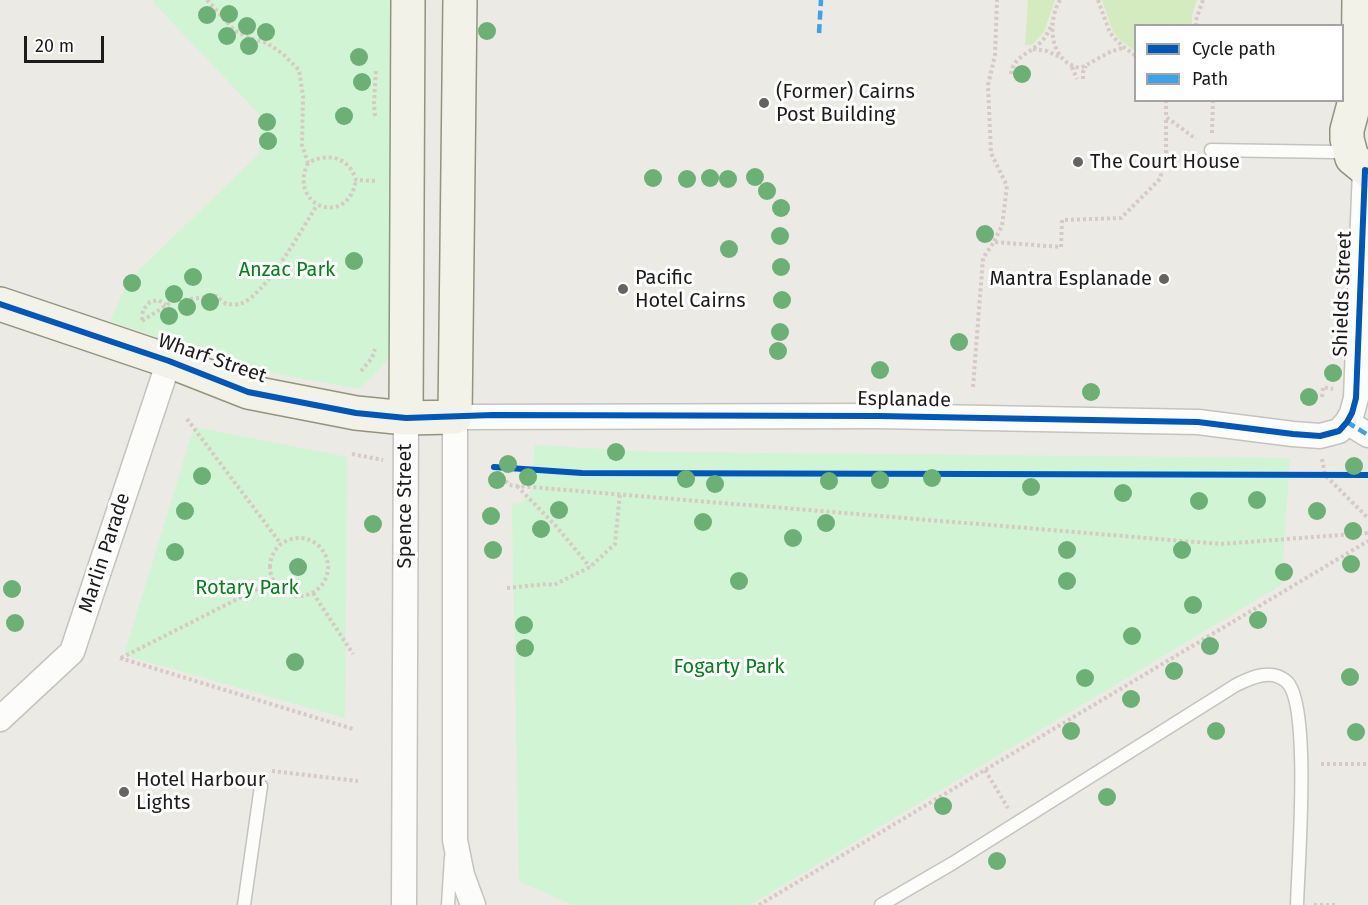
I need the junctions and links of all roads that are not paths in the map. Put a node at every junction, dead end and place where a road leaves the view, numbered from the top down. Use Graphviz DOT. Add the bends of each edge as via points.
graph roads {
  1 [pos="408,0"];
  2 [pos="460,0"];
  3 [pos="1359,0"];
  4 [pos="1211,150"];
  5 [pos="1334,152"];
  6 [pos="1366,170"];
  7 [pos="0,304"];
  8 [pos="169,361"];
  9 [pos="455,417"];
  10 [pos="406,418"];
  11 [pos="1347,422"];
  12 [pos="1368,435"];
  13 [pos="0,719"];
  14 [pos="261,786"];
  15 [pos="455,832"];
  16 [pos="244,905"];
  17 [pos="404,905"];
  18 [pos="448,905"];
  19 [pos="473,905"];
  20 [pos="881,905"];
  21 [pos="1297,905"];
  1 -- 10 [label="street, Spence Street"];
  2 -- 9 [label="street"];
  3 -- 6 [label="street, Shields Street" via="1358,89 1347,139 1352,158"];
  4 -- 5 [label="lane"];
  6 -- 11 [label="street, Shields Street" via="1356,389"];
  7 -- 8 [label="street, Wharf Street"];
  8 -- 10 [label="street, Wharf Street" via="248,392 356,413"];
  8 -- 13 [label="street, Marlin Parade" via="72,652"];
  9 -- 10 [label="street, Wharf Street"];
  9 -- 11 [label="street, Esplanade" via="878,416 1198,422 1309,436 1339,431"];
  9 -- 15 [label="street"];
  10 -- 17 [label="street, Spence Street"];
  11 -- 12 [label="street"];
  14 -- 16 [label="lane"];
  15 -- 18 [label="lane"];
  15 -- 19 [label="street" via="460,868"];
  20 -- 21 [label="lane" via="1236,686 1262,675 1288,683 1298,711 1301,764"];
}
